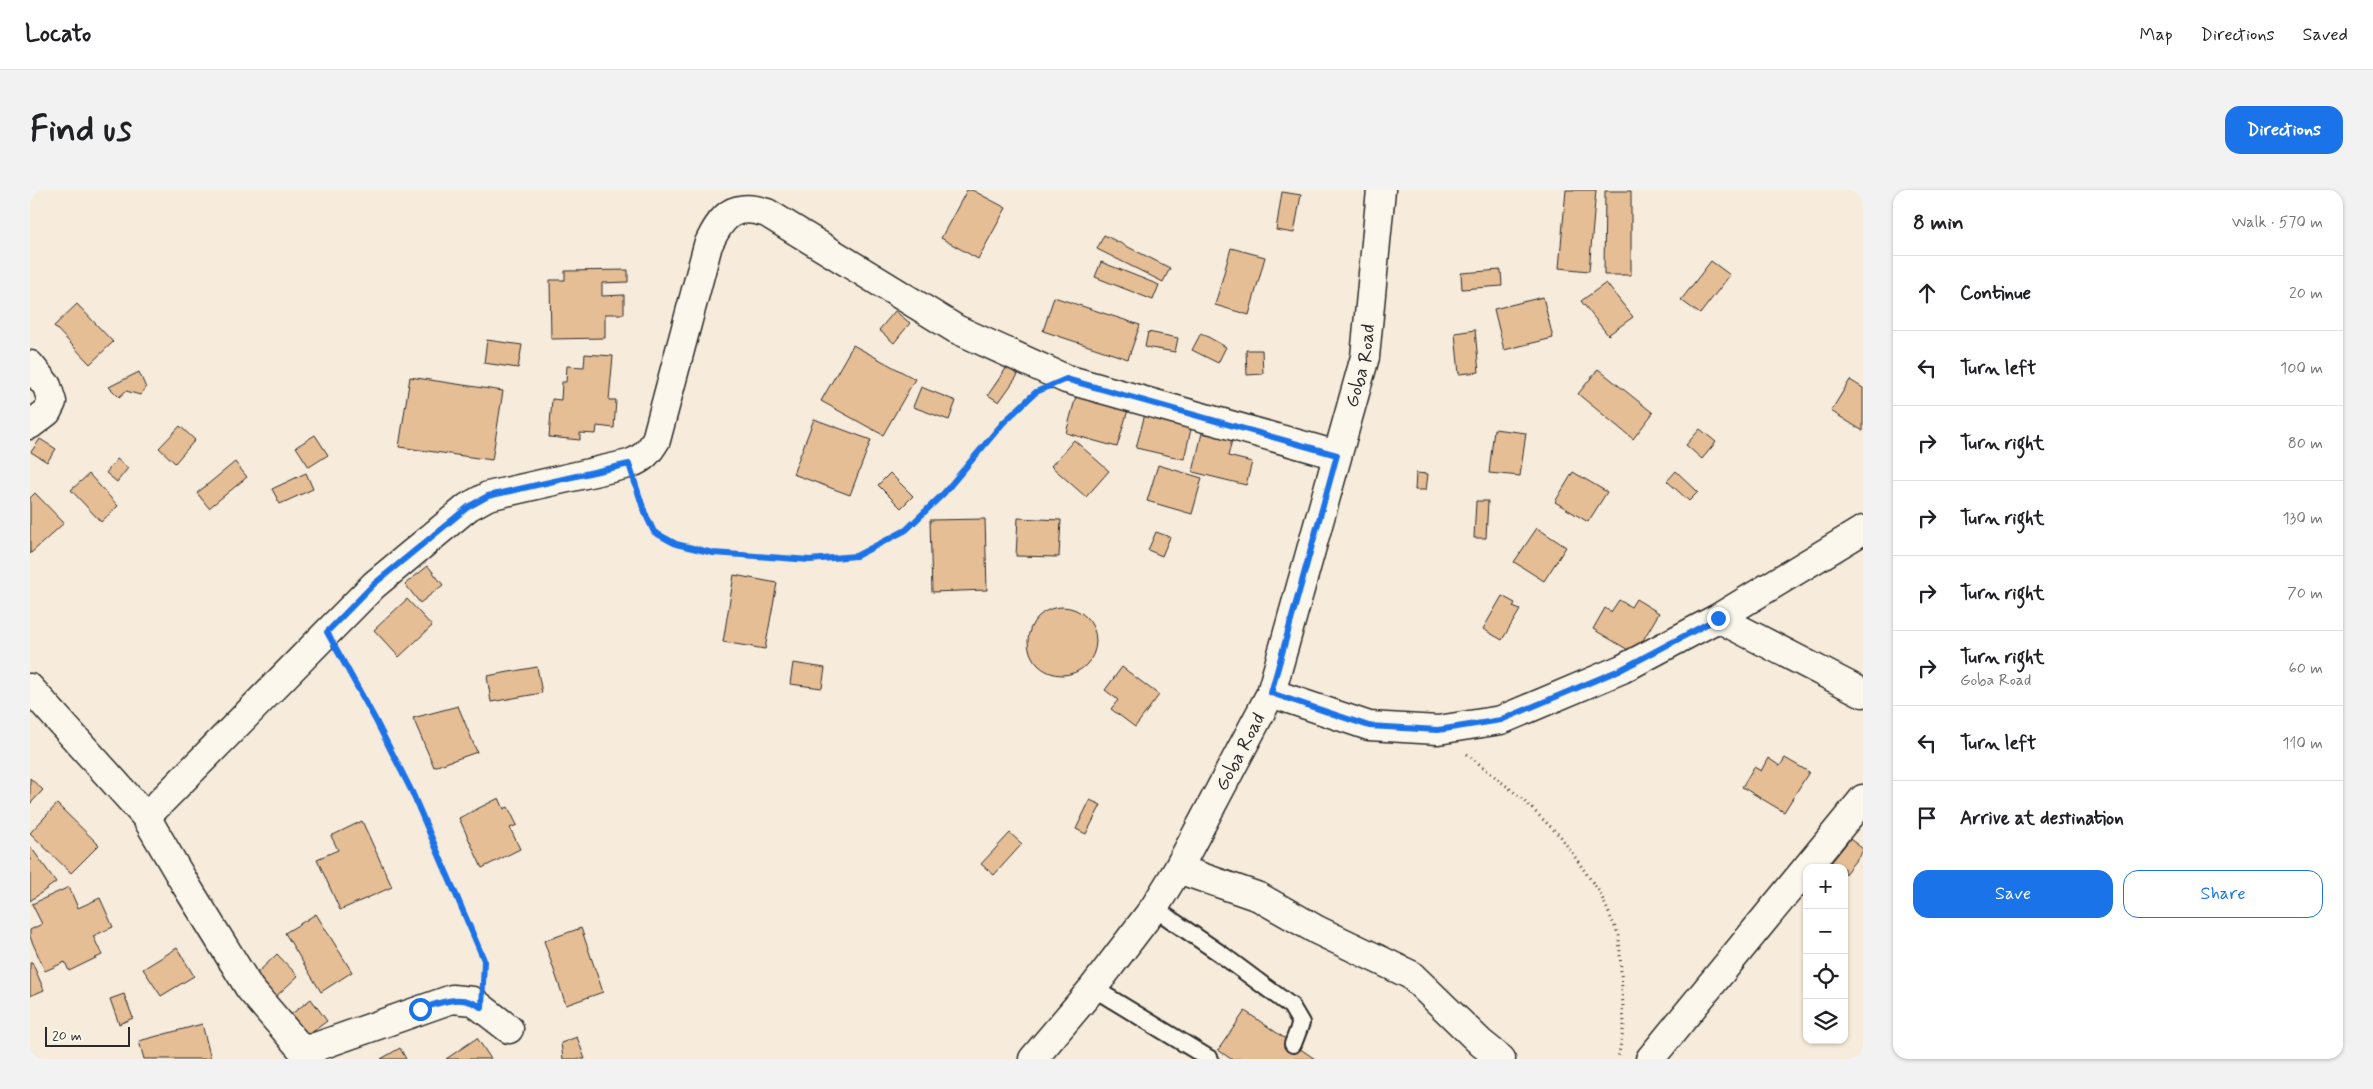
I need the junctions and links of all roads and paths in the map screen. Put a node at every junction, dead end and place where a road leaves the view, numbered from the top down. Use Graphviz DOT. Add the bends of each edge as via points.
graph roads {
  1 [pos="1380,190"];
  2 [pos="30,364"];
  3 [pos="1066,379"];
  4 [pos="30,425"];
  5 [pos="1337,455"];
  6 [pos="629,464"];
  7 [pos="1863,530"];
  8 [pos="1718,618"];
  9 [pos="327,632"];
  10 [pos="30,688"];
  11 [pos="1271,693"];
  12 [pos="1863,693"];
  13 [pos="1438,730"];
  14 [pos="1863,799"];
  15 [pos="146,816"];
  16 [pos="1178,869"];
  17 [pos="1154,908"];
  18 [pos="1092,988"];
  19 [pos="482,1008"];
  20 [pos="509,1029"];
  21 [pos="1293,1044"];
  22 [pos="307,1055"];
  23 [pos="1033,1059"];
  24 [pos="1210,1059"];
  25 [pos="1501,1059"];
  26 [pos="1618,1059"];
  27 [pos="1650,1059"];
  1 -- 5 [label="street, Goba Road" via="1365,357"];
  2 -- 4 [label="street" via="47,386 52,402 47,412"];
  3 -- 5 [label="street"];
  3 -- 6 [label="path" via="1036,392 1010,416 944,493 906,530 856,556 810,560 713,553 676,544 654,532"];
  3 -- 6 [label="street" via="956,329 768,213 742,208 729,213 716,228 708,245 656,440 640,460"];
  5 -- 11 [label="street, Goba Road"];
  6 -- 9 [label="street" via="488,496 468,507 374,584"];
  7 -- 8 [label="street"];
  8 -- 12 [label="street"];
  8 -- 13 [label="street" via="1622,669 1501,720"];
  9 -- 15 [label="street"];
  9 -- 19 [label="path" via="412,792 484,960"];
  10 -- 15 [label="street"];
  11 -- 13 [label="street" via="1369,726"];
  11 -- 16 [label="street, Goba Road"];
  13 -- 26 [label="path" via="1520,797 1561,837 1600,893 1619,936 1624,1026"];
  14 -- 27 [label="street"];
  15 -- 22 [label="street" via="250,989"];
  16 -- 17 [label="street, Goba Road"];
  16 -- 25 [label="street" via="1259,897 1317,930 1411,975"];
  17 -- 18 [label="street, Goba Road"];
  17 -- 21 [label="lane" via="1291,1006 1301,1023"];
  18 -- 23 [label="street, Goba Road"];
  18 -- 24 [label="lane"];
  19 -- 20 [label="street"];
  19 -- 22 [label="street" via="473,1001 452,999"];
}
